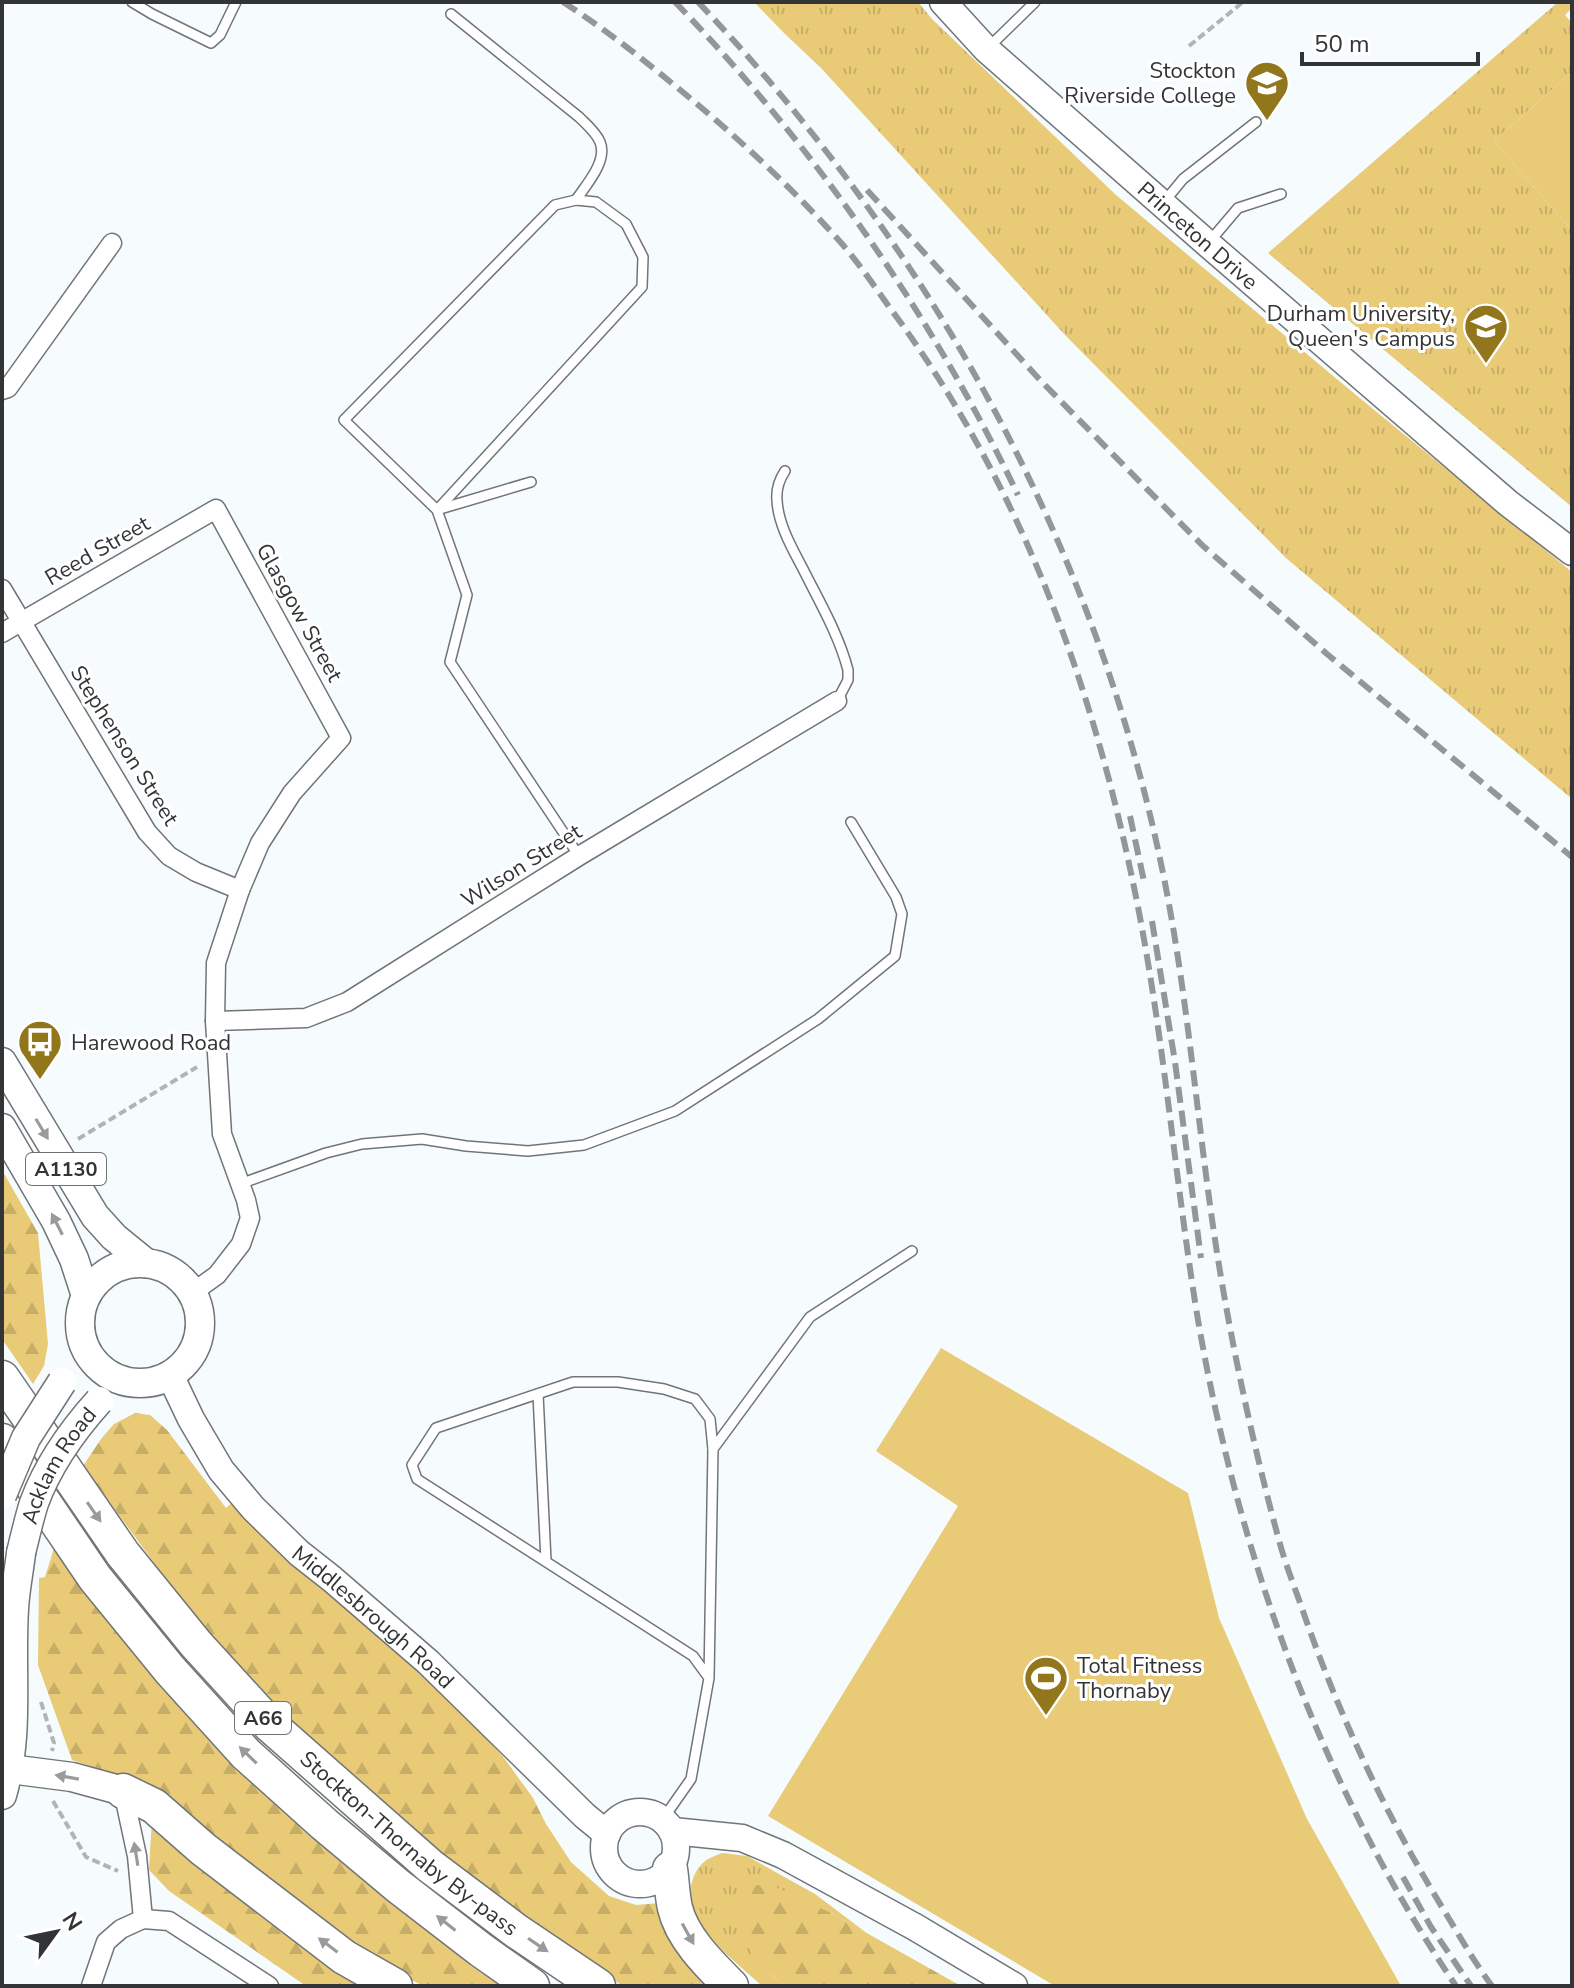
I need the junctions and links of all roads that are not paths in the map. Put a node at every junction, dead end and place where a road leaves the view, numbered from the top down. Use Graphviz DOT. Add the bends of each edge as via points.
graph roads {
  1 [pos="132,2"];
  2 [pos="236,2"];
  3 [pos="943,2"];
  4 [pos="1035,2"];
  5 [pos="451,14"];
  6 [pos="986,49"];
  7 [pos="1256,122"];
  8 [pos="1281,194"];
  9 [pos="576,200"];
  10 [pos="1162,204"];
  11 [pos="112,243"];
  12 [pos="1208,244"];
  13 [pos="2,390"];
  14 [pos="785,471"];
  15 [pos="531,482"];
  16 [pos="216,509"];
  17 [pos="437,510"];
  18 [pos="1572,552"];
  19 [pos="2,589"];
  20 [pos="22,621"];
  21 [pos="2,633"];
  22 [pos="837,701"];
  23 [pos="851,822"];
  24 [pos="579,856"];
  25 [pos="240,890"];
  26 [pos="215,1021"];
  27 [pos="2,1062"];
  28 [pos="2,1128"];
  29 [pos="240,1184"];
  30 [pos="912,1251"];
  31 [pos="146,1263"];
  32 [pos="192,1293"];
  33 [pos="86,1296"];
  34 [pos="82,1338"];
  35 [pos="170,1375"];
  36 [pos="2,1378"];
  37 [pos="136,1383"];
  38 [pos="538,1394"];
  39 [pos="2,1441"];
  40 [pos="713,1449"];
  41 [pos="2,1495"];
  42 [pos="546,1561"];
  43 [pos="709,1678"];
  44 [pos="5,1770"];
  45 [pos="123,1791"];
  46 [pos="668,1825"];
  47 [pos="607,1834"];
  48 [pos="670,1869"];
  49 [pos="143,1919"];
  50 [pos="91,1986"];
  51 [pos="269,1986"];
  52 [pos="395,1986"];
  53 [pos="532,1986"];
  54 [pos="598,1986"];
  55 [pos="731,1986"];
  56 [pos="1014,1986"];
  1 -- 2 [label="lane" via="211,43"];
  3 -- 6 [label="main road, Princeton Drive"];
  4 -- 6 [label="lane"];
  5 -- 9 [label="lane" via="594,131 602,156"];
  6 -- 10 [label="main road, Princeton Drive"];
  7 -- 10 [label="lane" via="1183,179"];
  8 -- 12 [label="lane" via="1238,208"];
  9 -- 17 [label="lane" via="596,202 626,224 643,257 642,287"];
  9 -- 17 [label="lane" via="555,205 344,420"];
  10 -- 12 [label="main road, Princeton Drive"];
  11 -- 13 [label="street"];
  12 -- 18 [label="main road, Princeton Drive"];
  14 -- 22 [label="lane" via="777,490 781,521 848,670"];
  15 -- 17 [label="lane"];
  16 -- 20 [label="street, Reed Street"];
  16 -- 25 [label="street, Glasgow Street" via="341,738 292,793 260,843"];
  17 -- 24 [label="lane" via="467,595 450,662"];
  19 -- 20 [label="street, Stephenson Street"];
  20 -- 21 [label="street, Reed Street"];
  20 -- 25 [label="street, Stephenson Street" via="147,832 169,856"];
  22 -- 24 [label="street, Wilson Street"];
  23 -- 29 [label="lane" via="902,914 895,956 818,1019 675,1111 584,1145 528,1151 422,1139 362,1144"];
  24 -- 26 [label="street, Wilson Street" via="347,1002 306,1018"];
  25 -- 26 [label="street" via="216,963"];
  26 -- 29 [label="street" via="222,1134"];
  27 -- 31 [label="main road, A1130, one-way" via="95,1216"];
  33 -- 28 [label="main road, A1130, one-way" via="56,1221"];
  29 -- 32 [label="street" via="250,1218 241,1244 217,1275"];
  30 -- 40 [label="lane" via="810,1317"];
  31 -- 32 [label="main road, A1130" via="181,1278"];
  31 -- 33 [label="main road" via="111,1270"];
  32 -- 35 [label="main road" via="200,1329 185,1363"];
  33 -- 34 [label="main road, A1130"];
  34 -- 37 [label="main road" via="102,1369"];
  34 -- 41 [label="main road, Acklam Road / A1130, bridge" via="62,1382 26,1438"];
  35 -- 37 [label="main road"];
  35 -- 47 [label="main road, Middlesbrough Road" via="221,1470 253,1508 428,1662"];
  36 -- 54 [label="highway, Stockton-Thornaby By-pass / A66, one-way" via="123,1554 270,1725 430,1866"];
  37 -- 44 [label="main road, Acklam Road, bridge" via="99,1401 76,1426 34,1503 14,1608 14,1707"];
  38 -- 40 [label="lane" via="573,1382 664,1389 695,1399 710,1419"];
  38 -- 42 [label="lane"];
  38 -- 42 [label="lane" via="436,1428 412,1465 417,1479"];
  53 -- 39 [label="highway, Stockton-Thornaby By-pass / A66, one-way" via="398,1886 246,1754 95,1578"];
  40 -- 43 [label="lane"];
  42 -- 43 [label="lane" via="693,1656"];
  43 -- 46 [label="lane" via="691,1779"];
  45 -- 44 [label="main road, one-way" via="72,1777"];
  49 -- 45 [label="street, one-way"];
  52 -- 45 [label="highway, one-way" via="344,1957 154,1806"];
  46 -- 47 [label="main road" via="653,1814 631,1813 612,1824"];
  46 -- 48 [label="main road" via="677,1851"];
  46 -- 56 [label="main road" via="742,1838 783,1855"];
  47 -- 48 [label="main road" via="605,1857 617,1877 639,1885 662,1878"];
  48 -- 55 [label="highway, one-way" via="675,1911 692,1943"];
  49 -- 50 [label="street" via="106,1942"];
  49 -- 51 [label="street" via="169,1921"];
}
